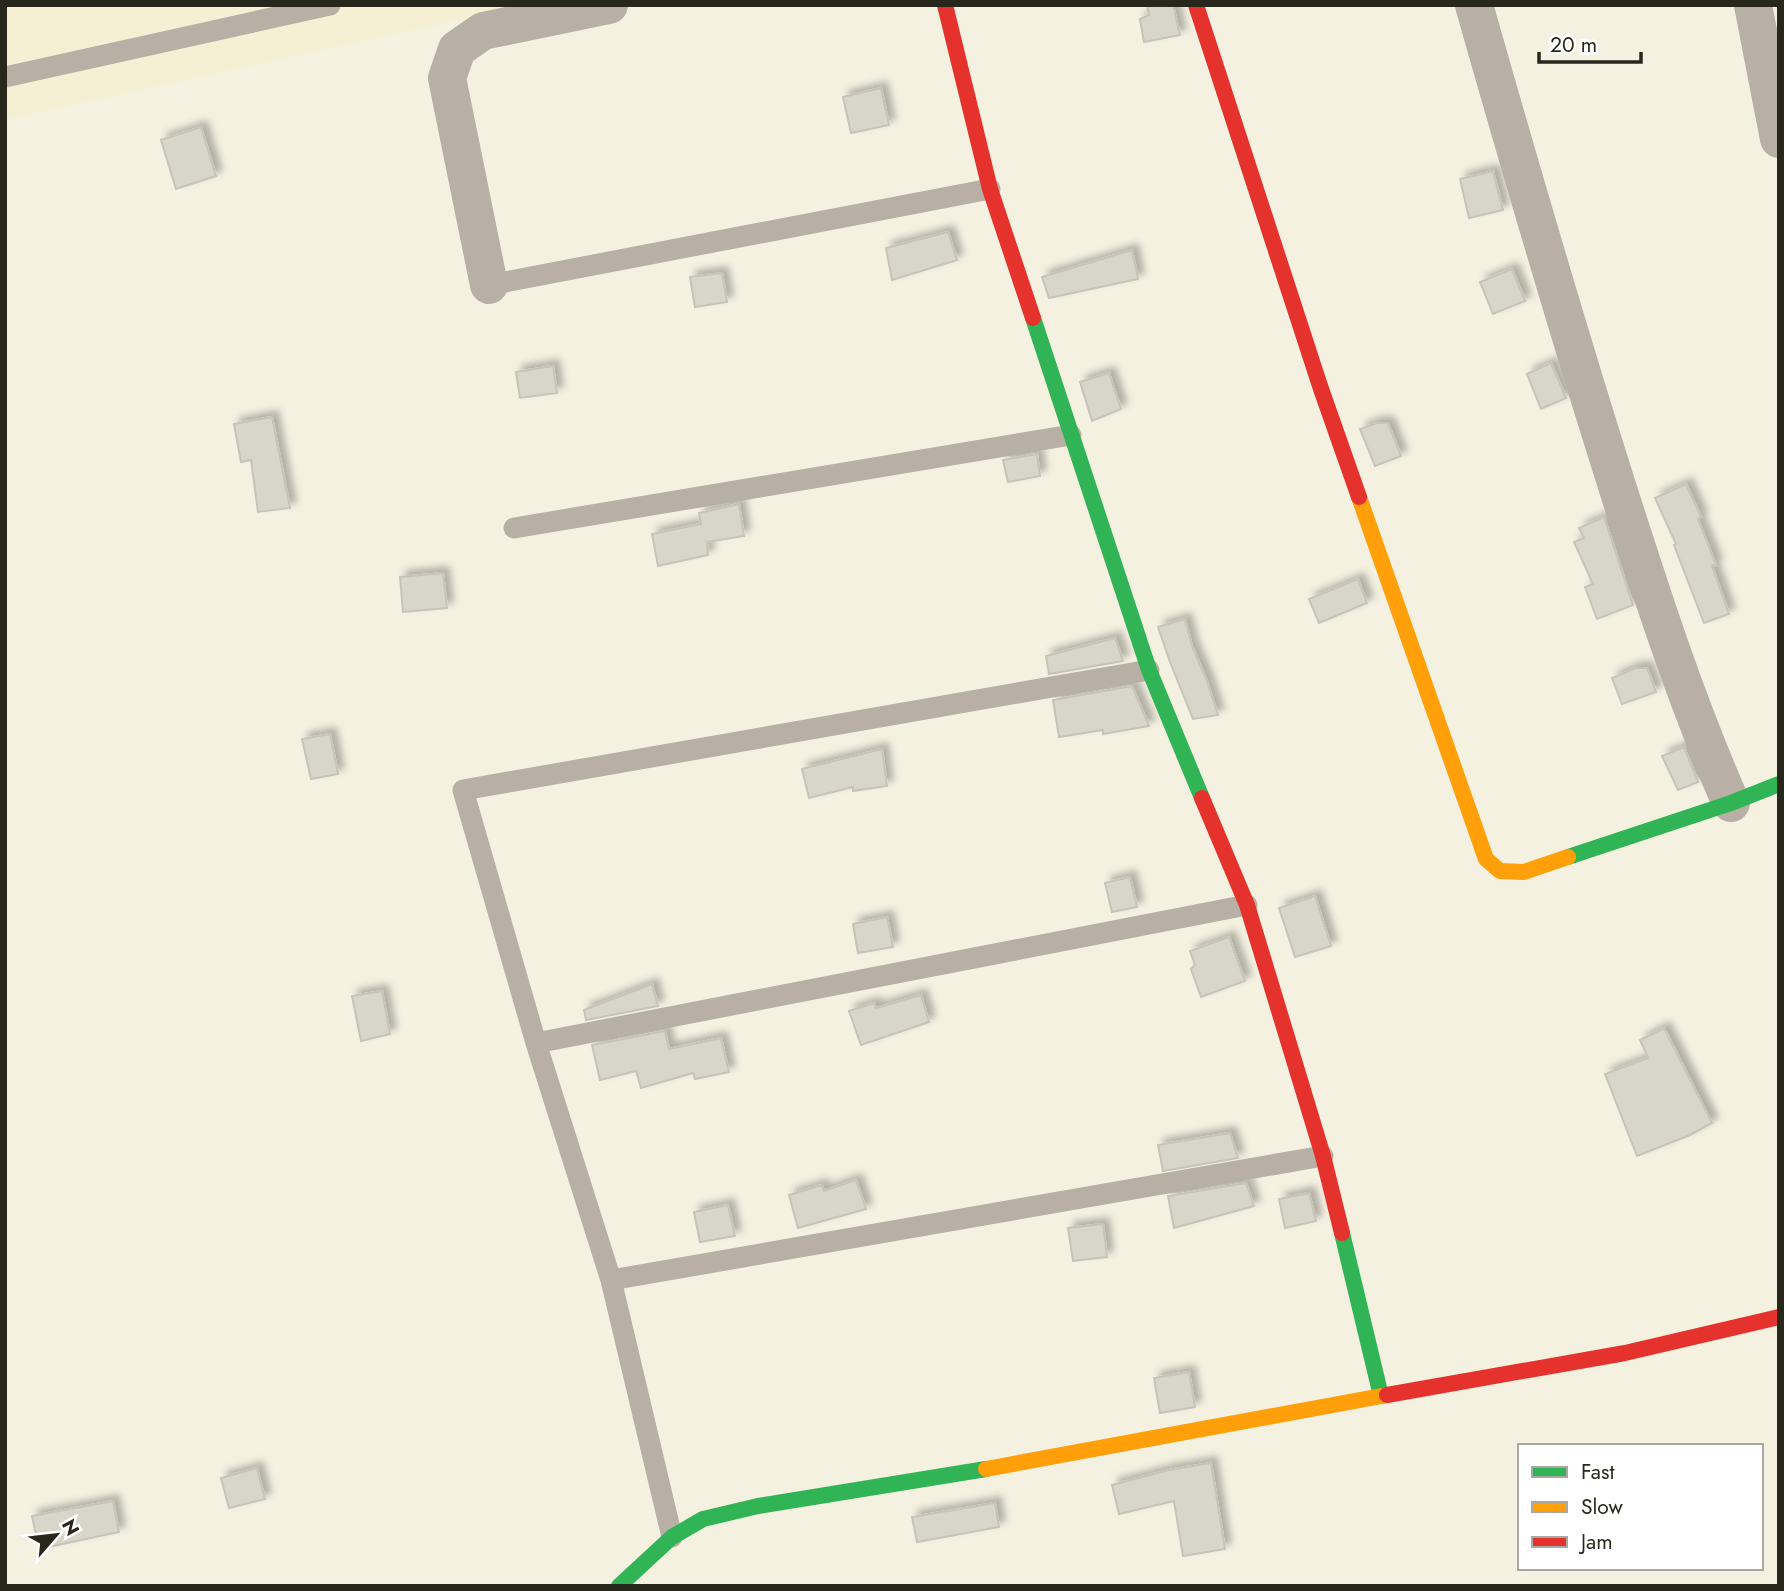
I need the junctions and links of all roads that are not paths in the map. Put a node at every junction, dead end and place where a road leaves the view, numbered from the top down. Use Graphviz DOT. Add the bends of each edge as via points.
graph roads {
  1 [pos="330,5"];
  2 [pos="610,5"];
  3 [pos="945,5"];
  4 [pos="1196,5"];
  5 [pos="1474,5"];
  6 [pos="1753,5"];
  7 [pos="5,77"];
  8 [pos="1779,139"];
  9 [pos="990,189"];
  10 [pos="489,285"];
  11 [pos="1070,435"];
  12 [pos="514,528"];
  13 [pos="1149,670"];
  14 [pos="1779,784"];
  15 [pos="1731,803"];
  16 [pos="1247,905"];
  17 [pos="536,1043"];
  18 [pos="1323,1156"];
  19 [pos="611,1280"];
  20 [pos="1779,1317"];
  21 [pos="1381,1396"];
  22 [pos="672,1537"];
  23 [pos="619,1586"];
  1 -- 7 [label="lane"];
  2 -- 10 [label="street" via="483,31 457,49 447,78"];
  3 -- 9 [label="street"];
  4 -- 15 [label="street" via="1320,386 1486,859 1500,871 1524,872"];
  5 -- 15 [label="street" via="1593,410 1702,737"];
  6 -- 8 [label="street"];
  9 -- 10 [label="lane"];
  9 -- 11 [label="street"];
  11 -- 12 [label="lane"];
  11 -- 13 [label="street"];
  13 -- 16 [label="street"];
  13 -- 17 [label="lane" via="463,790"];
  14 -- 15 [label="street"];
  16 -- 17 [label="lane"];
  16 -- 18 [label="street"];
  17 -- 19 [label="lane"];
  18 -- 19 [label="lane"];
  18 -- 21 [label="street"];
  19 -- 22 [label="lane"];
  20 -- 21 [label="street" via="1625,1353"];
  21 -- 22 [label="street" via="1023,1463 758,1506 703,1519"];
  22 -- 23 [label="street"];
}
